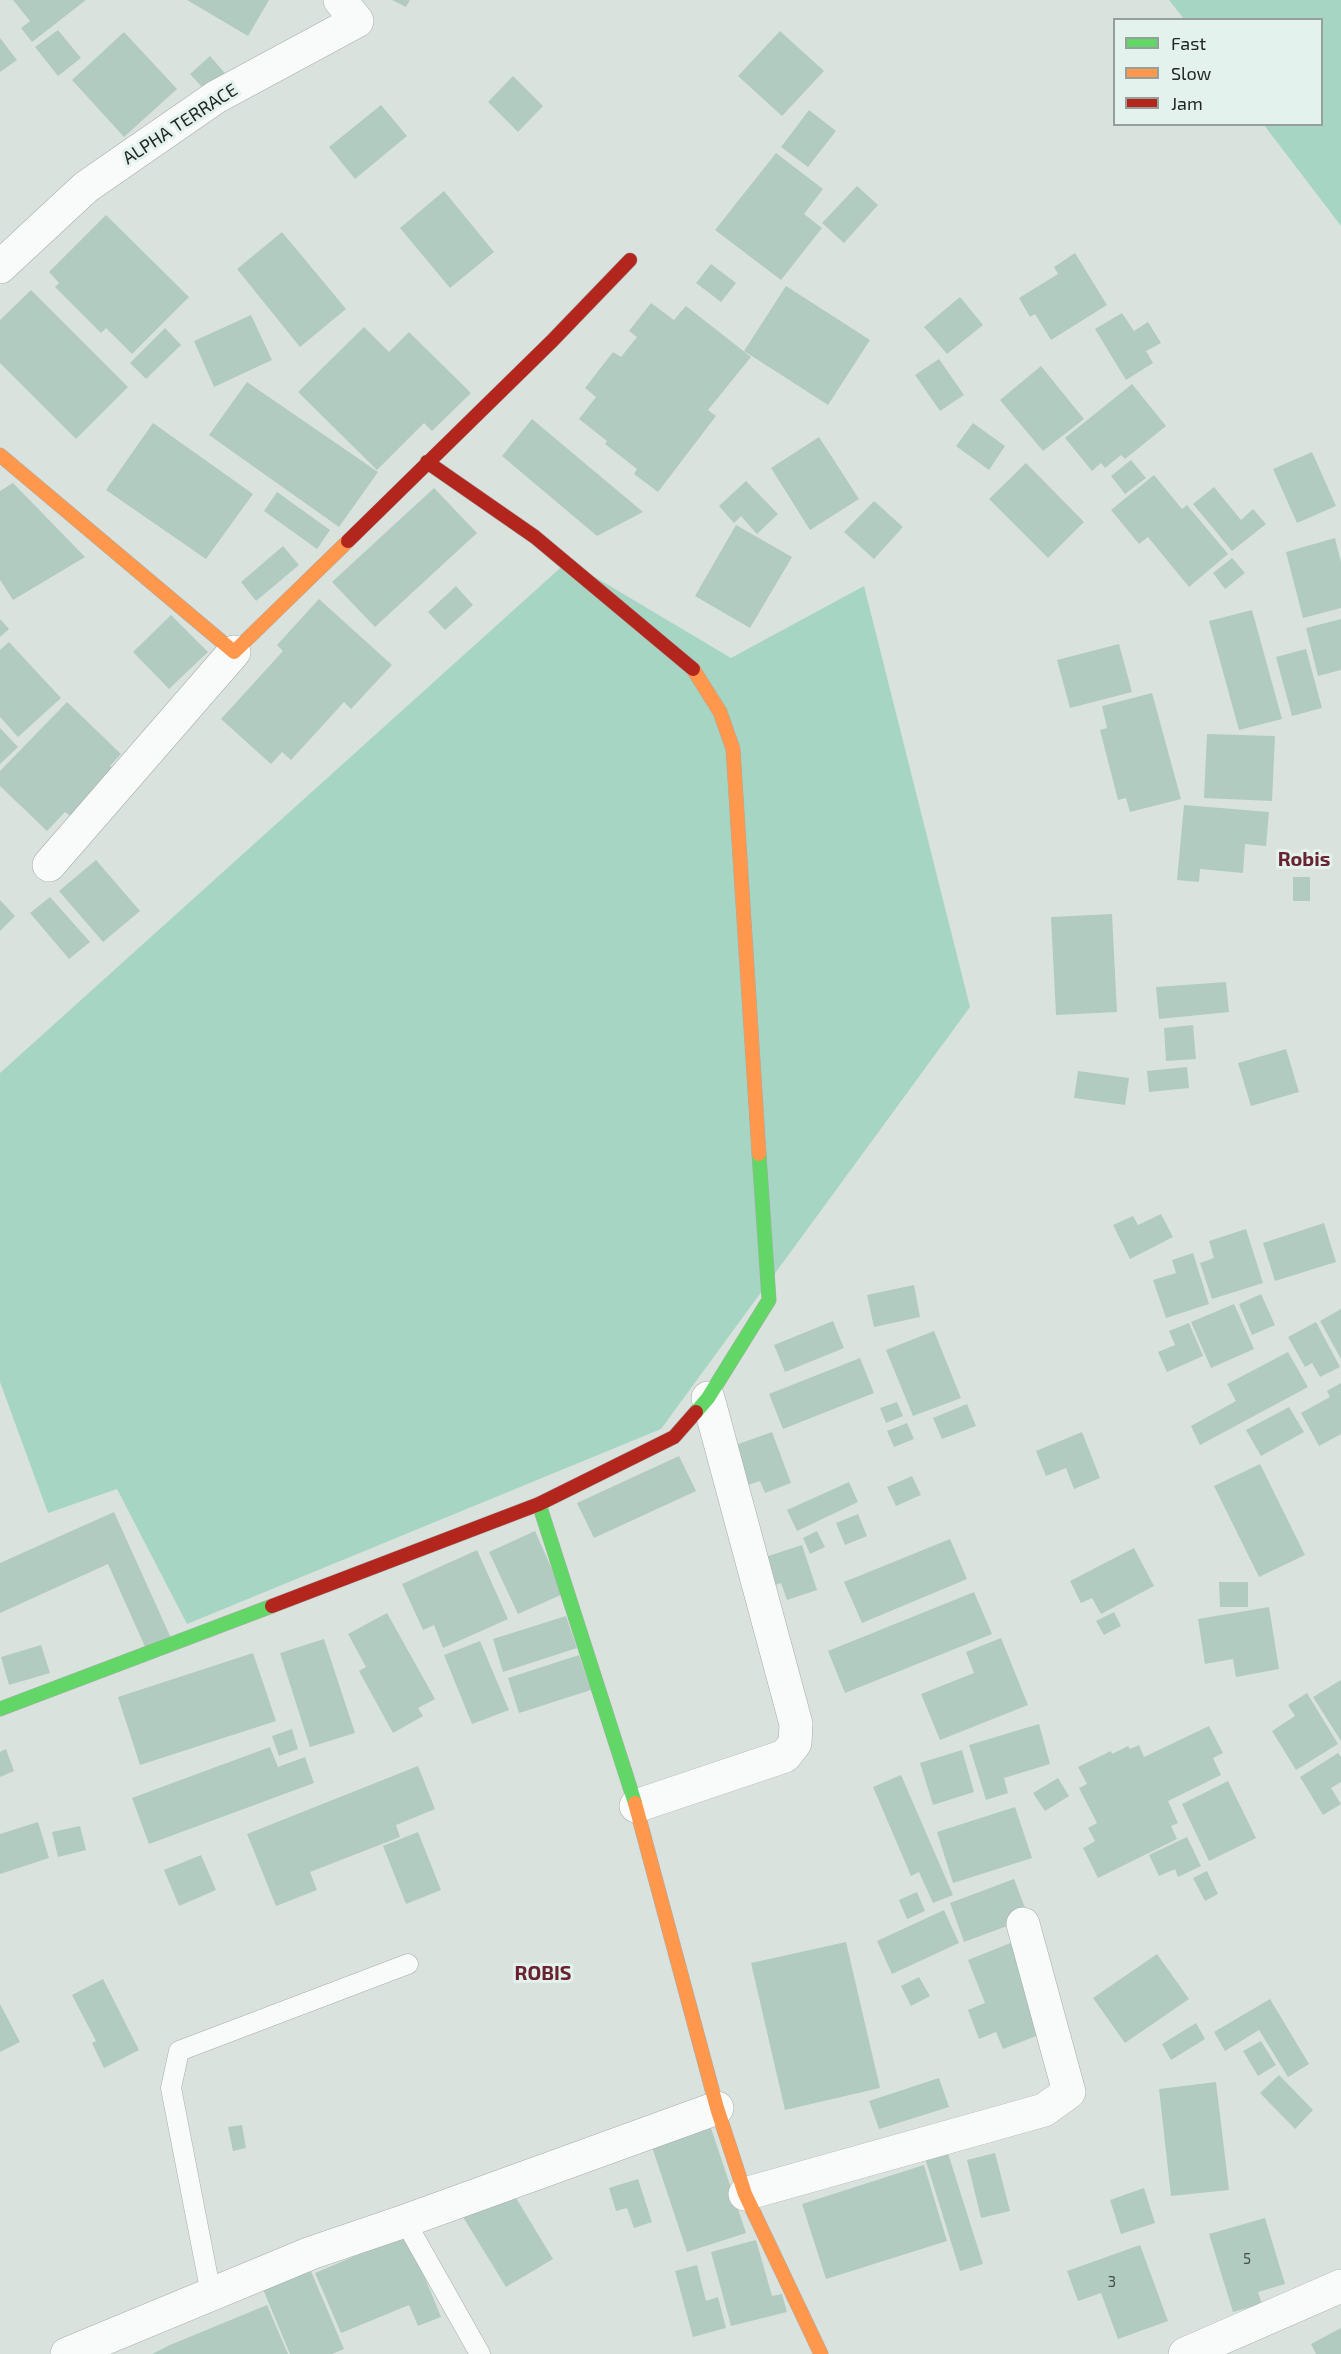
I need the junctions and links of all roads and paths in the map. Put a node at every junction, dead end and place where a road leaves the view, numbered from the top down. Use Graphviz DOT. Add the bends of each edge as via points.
graph roads {
  1 [pos="340,0"];
  2 [pos="630,260"];
  3 [pos="0,267"];
  4 [pos="0,455"];
  5 [pos="428,462"];
  6 [pos="234,652"];
  7 [pos="49,865"];
  8 [pos="708,1398"];
  9 [pos="539,1504"];
  10 [pos="0,1709"];
  11 [pos="636,1806"];
  12 [pos="1023,1924"];
  13 [pos="408,1964"];
  14 [pos="717,2108"];
  15 [pos="745,2194"];
  16 [pos="405,2221"];
  17 [pos="1341,2286"];
  18 [pos="211,2294"];
  19 [pos="67,2354"];
  20 [pos="480,2354"];
  21 [pos="821,2354"];
  22 [pos="1185,2354"];
  1 -- 3 [label="street, ALPHA TERRACE" via="357,21 216,97 86,187"];
  2 -- 5 [label="street"];
  4 -- 6 [label="street"];
  5 -- 6 [label="street"];
  5 -- 8 [label="street" via="535,537 690,665 720,712 733,749 769,1300"];
  6 -- 7 [label="street"];
  8 -- 9 [label="street" via="674,1437"];
  8 -- 11 [label="street" via="796,1724 795,1743 785,1756"];
  9 -- 10 [label="street"];
  9 -- 11 [label="street"];
  11 -- 14 [label="street"];
  12 -- 15 [label="street" via="1069,2092 1044,2110"];
  13 -- 18 [label="lane" via="179,2051 171,2088"];
  14 -- 15 [label="street"];
  14 -- 16 [label="street"];
  15 -- 21 [label="street"];
  16 -- 18 [label="street" via="311,2253"];
  16 -- 20 [label="lane"];
  17 -- 22 [label="street"];
  18 -- 19 [label="street"];
}
